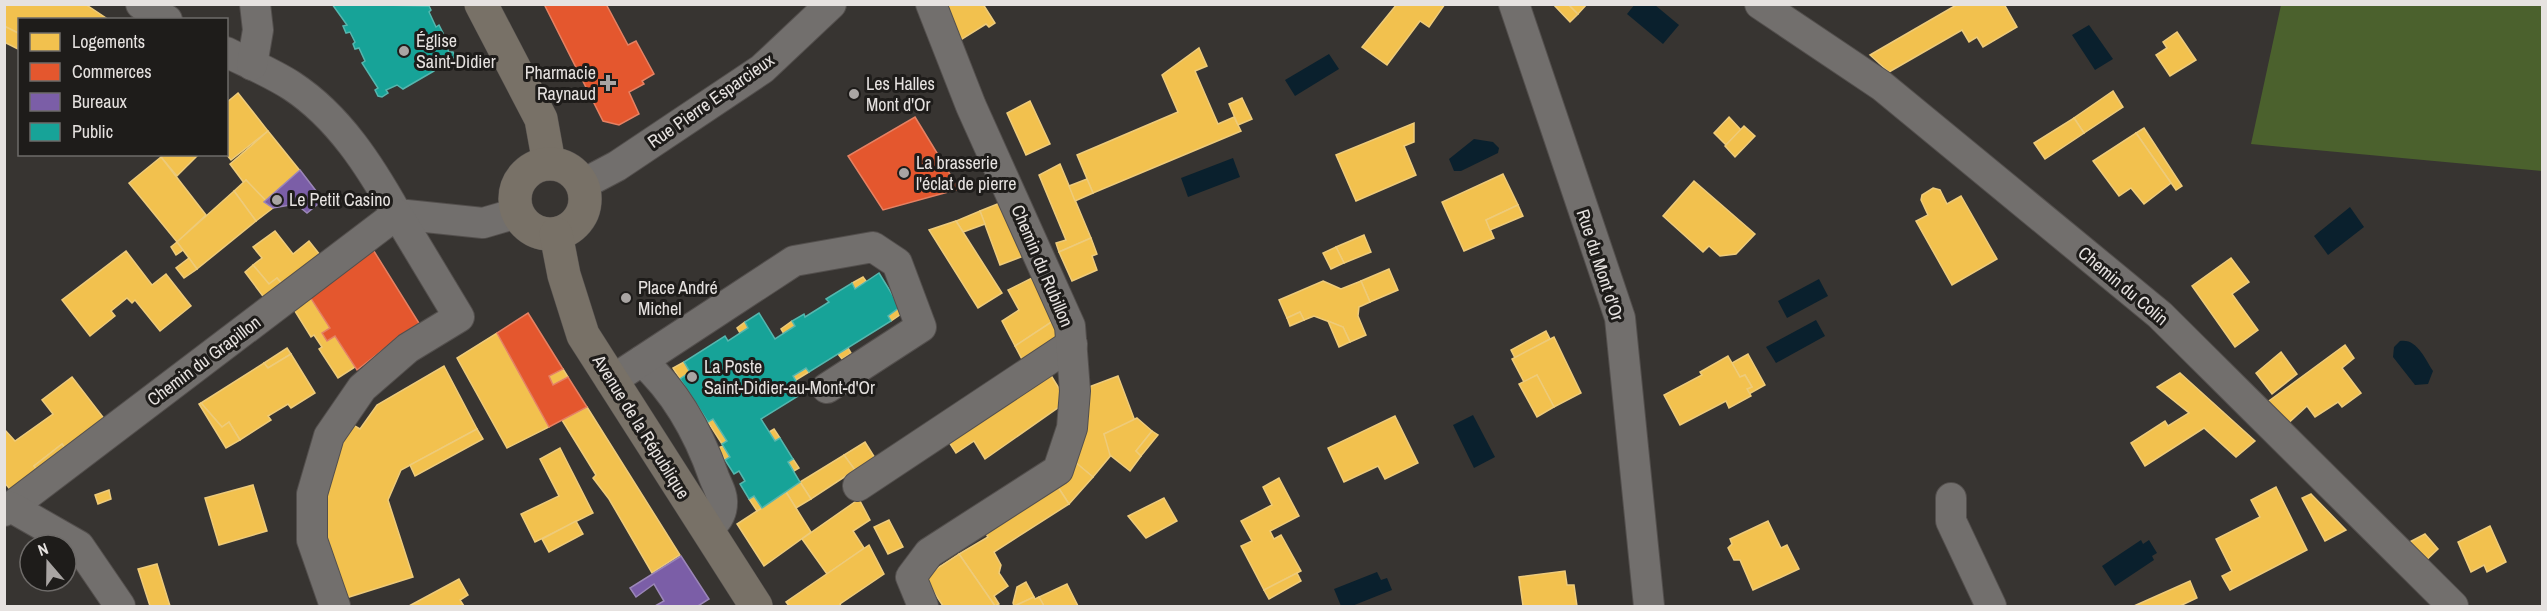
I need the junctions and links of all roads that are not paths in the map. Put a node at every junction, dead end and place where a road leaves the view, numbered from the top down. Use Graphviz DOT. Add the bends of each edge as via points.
graph roads {
  1 [pos="141,4"];
  2 [pos="255,4"];
  3 [pos="481,4"];
  4 [pos="831,4"];
  5 [pos="931,4"];
  6 [pos="1514,4"];
  7 [pos="1760,4"];
  8 [pos="164,18"];
  9 [pos="239,59"];
  10 [pos="549,163"];
  11 [pos="583,184"];
  12 [pos="517,213"];
  13 [pos="397,214"];
  14 [pos="556,234"];
  15 [pos="1072,344"];
  16 [pos="642,361"];
  17 [pos="611,381"];
  18 [pos="826,388"];
  19 [pos="858,486"];
  20 [pos="1952,498"];
  21 [pos="8,509"];
  22 [pos="707,530"];
  23 [pos="120,606"];
  24 [pos="335,606"];
  25 [pos="756,606"];
  26 [pos="923,606"];
  27 [pos="1649,606"];
  28 [pos="1991,606"];
  29 [pos="2453,606"];
  1 -- 8 [label="street"];
  2 -- 9 [label="street" via="258,30"];
  3 -- 10 [label="main road" via="541,119"];
  4 -- 11 [label="street, Rue Pierre Esparcieux" via="762,69 617,166"];
  5 -- 15 [label="street, Chemin du Rubillon" via="971,106 1070,326"];
  6 -- 27 [label="street, Rue du Mont d'Or" via="1620,318"];
  7 -- 29 [label="street, Chemin du Colin" via="1882,86 2160,315"];
  9 -- 13 [label="street" via="293,87 323,111 346,136"];
  10 -- 11 [label="main road" via="562,165"];
  10 -- 12 [label="main road" via="537,166 520,180 514,202"];
  11 -- 14 [label="main road" via="582,216 567,231"];
  12 -- 13 [label="street" via="483,224"];
  12 -- 14 [label="main road" via="533,230"];
  13 -- 21 [label="street, Chemin du Grapillon"];
  13 -- 24 [label="street" via="459,317 408,348 362,388 329,436 312,494 312,540"];
  14 -- 17 [label="main road, Avenue de la République" via="583,335"];
  15 -- 19 [label="street"];
  15 -- 26 [label="street, Chemin du Rubillon" via="1072,428 1058,470 929,553 911,578"];
  16 -- 17 [label="street"];
  16 -- 18 [label="street" via="794,261 873,247 897,263 921,327"];
  16 -- 22 [label="street" via="659,377 694,429 708,460 723,501 720,516"];
  17 -- 22 [label="main road, Avenue de la République"];
  20 -- 28 [label="street" via="1951,521"];
  21 -- 23 [label="street" via="79,546"];
  22 -- 25 [label="main road, Avenue de la République"];
}
